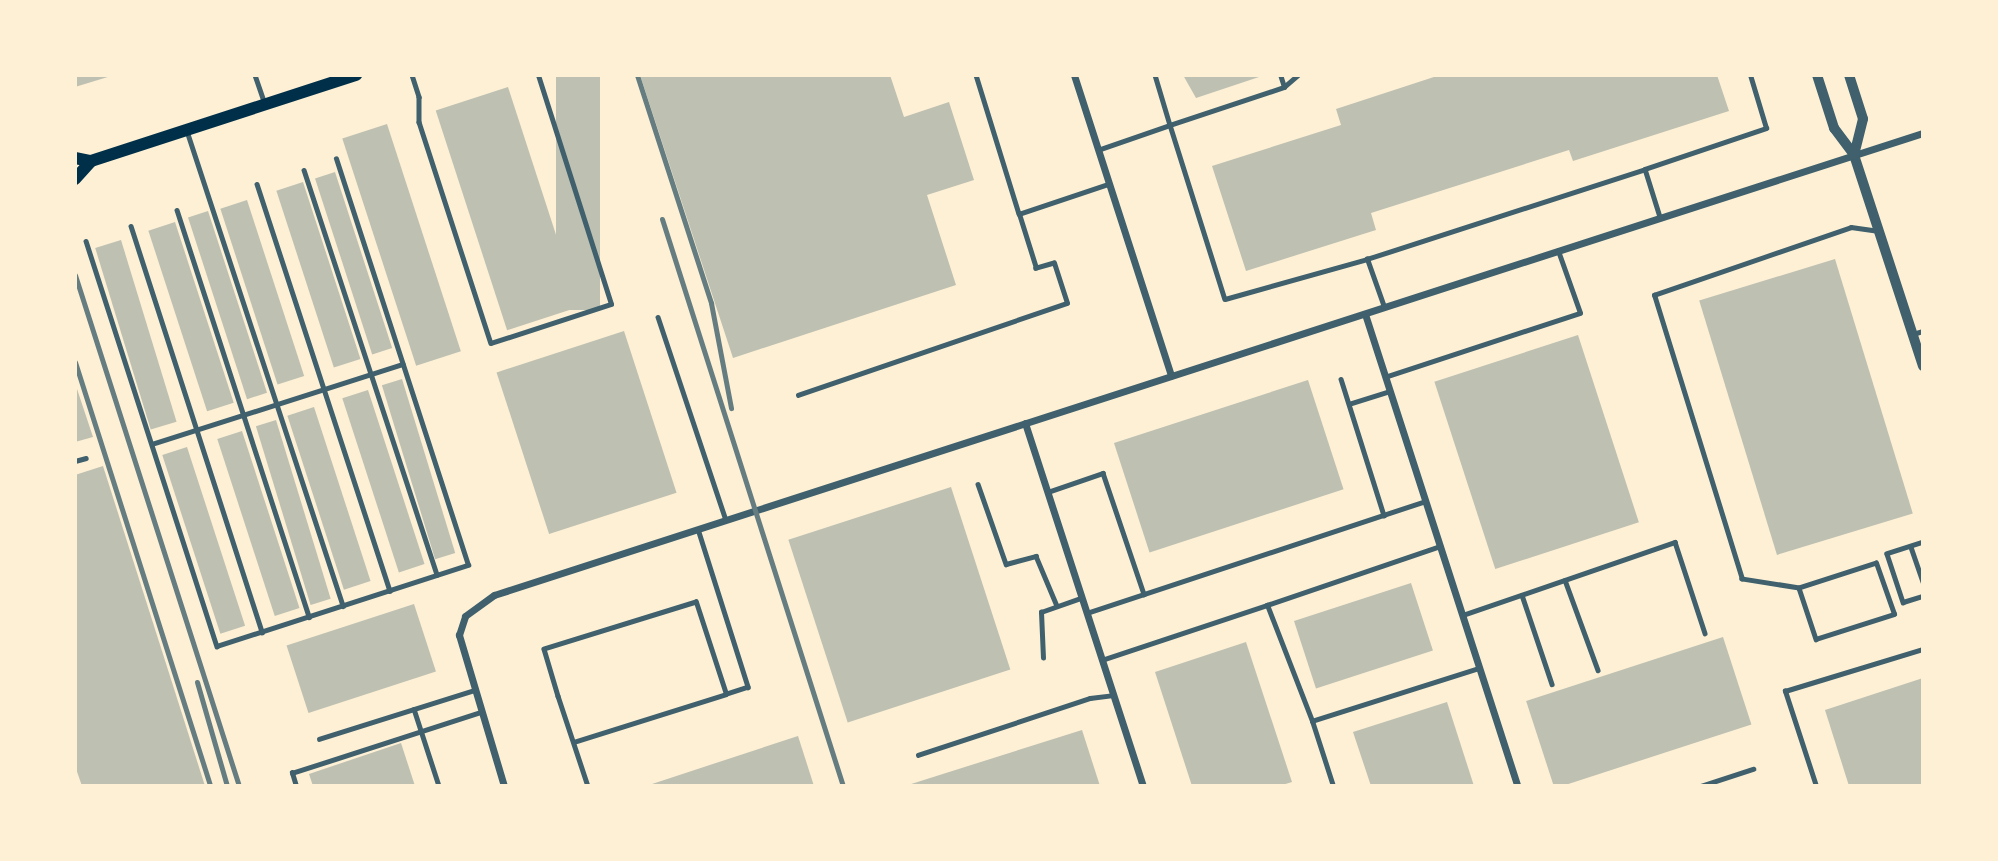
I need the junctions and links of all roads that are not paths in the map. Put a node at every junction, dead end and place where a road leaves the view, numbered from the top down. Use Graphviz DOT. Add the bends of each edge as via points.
graph roads {
  1 [pos="255,75"];
  2 [pos="356,75"];
  3 [pos="412,75"];
  4 [pos="538,75"];
  5 [pos="976,75"];
  6 [pos="1074,75"];
  7 [pos="1155,75"];
  8 [pos="1280,75"];
  9 [pos="1298,75"];
  10 [pos="1750,75"];
  11 [pos="1817,75"];
  12 [pos="1849,75"];
  13 [pos="1284,88"];
  14 [pos="265,105"];
  15 [pos="1170,125"];
  16 [pos="187,130"];
  17 [pos="1923,133"];
  18 [pos="1098,150"];
  19 [pos="1854,155"];
  20 [pos="75,158"];
  21 [pos="336,159"];
  22 [pos="91,161"];
  23 [pos="1645,169"];
  24 [pos="304,170"];
  25 [pos="75,179"];
  26 [pos="1109,183"];
  27 [pos="257,184"];
  28 [pos="177,210"];
  29 [pos="1019,214"];
  30 [pos="1660,218"];
  31 [pos="131,226"];
  32 [pos="1879,232"];
  33 [pos="86,242"];
  34 [pos="1558,251"];
  35 [pos="1367,259"];
  36 [pos="1384,308"];
  37 [pos="1365,314"];
  38 [pos="658,317"];
  39 [pos="1918,332"];
  40 [pos="403,364"];
  41 [pos="1923,366"];
  42 [pos="370,374"];
  43 [pos="1171,376"];
  44 [pos="1385,377"];
  45 [pos="1341,379"];
  46 [pos="324,389"];
  47 [pos="1390,391"];
  48 [pos="797,394"];
  49 [pos="277,404"];
  50 [pos="1349,404"];
  51 [pos="244,414"];
  52 [pos="1025,423"];
  53 [pos="197,429"];
  54 [pos="152,444"];
  55 [pos="86,458"];
  56 [pos="75,461"];
  57 [pos="978,484"];
  58 [pos="1048,492"];
  59 [pos="1425,501"];
  60 [pos="1384,515"];
  61 [pos="726,520"];
  62 [pos="698,529"];
  63 [pos="1923,542"];
  64 [pos="1440,546"];
  65 [pos="1912,547"];
  66 [pos="437,575"];
  67 [pos="1565,580"];
  68 [pos="1923,582"];
  69 [pos="1799,588"];
  70 [pos="390,591"];
  71 [pos="1144,594"];
  72 [pos="1522,595"];
  73 [pos="1923,596"];
  74 [pos="1082,597"];
  75 [pos="1267,605"];
  76 [pos="343,606"];
  77 [pos="1057,606"];
  78 [pos="1087,613"];
  79 [pos="1462,615"];
  80 [pos="309,617"];
  81 [pos="262,632"];
  82 [pos="1705,633"];
  83 [pos="1923,649"];
  84 [pos="1043,658"];
  85 [pos="1102,660"];
  86 [pos="1479,668"];
  87 [pos="1598,670"];
  88 [pos="1552,684"];
  89 [pos="474,690"];
  90 [pos="726,694"];
  91 [pos="1114,695"];
  92 [pos="414,709"];
  93 [pos="481,712"];
  94 [pos="1312,721"];
  95 [pos="421,731"];
  96 [pos="319,739"];
  97 [pos="574,742"];
  98 [pos="918,755"];
  99 [pos="1753,769"];
  100 [pos="296,786"];
  101 [pos="439,786"];
  102 [pos="504,786"];
  103 [pos="588,786"];
  104 [pos="1143,786"];
  105 [pos="1333,786"];
  106 [pos="1517,786"];
  107 [pos="1701,786"];
  108 [pos="1816,786"];
  1 -- 14 [label="lane"];
  2 -- 14 [label="main road"];
  3 -- 4 [label="lane" via="419,97 419,122 491,343 611,304"];
  5 -- 29 [label="lane"];
  6 -- 18 [label="street"];
  7 -- 15 [label="lane"];
  8 -- 13 [label="lane"];
  9 -- 13 [label="lane"];
  10 -- 23 [label="lane" via="1766,128"];
  11 -- 19 [label="street" via="1834,128"];
  12 -- 19 [label="street" via="1863,118"];
  13 -- 15 [label="lane"];
  14 -- 16 [label="main road"];
  15 -- 18 [label="lane"];
  15 -- 35 [label="lane" via="1225,299"];
  16 -- 22 [label="main road"];
  16 -- 49 [label="lane"];
  17 -- 19 [label="street"];
  18 -- 26 [label="street"];
  19 -- 30 [label="street"];
  19 -- 32 [label="street"];
  20 -- 22 [label="main road"];
  21 -- 40 [label="lane"];
  22 -- 25 [label="main road"];
  23 -- 30 [label="lane"];
  23 -- 35 [label="lane"];
  24 -- 42 [label="lane"];
  26 -- 29 [label="lane"];
  26 -- 43 [label="street"];
  27 -- 46 [label="lane"];
  28 -- 51 [label="lane"];
  29 -- 48 [label="lane" via="1036,268 1054,263 1067,303"];
  30 -- 34 [label="street"];
  31 -- 53 [label="lane"];
  32 -- 39 [label="street"];
  32 -- 69 [label="lane" via="1851,227 1654,295 1742,579"];
  33 -- 54 [label="lane"];
  34 -- 36 [label="street"];
  34 -- 44 [label="lane" via="1580,313"];
  35 -- 36 [label="lane"];
  36 -- 37 [label="street"];
  37 -- 43 [label="street"];
  37 -- 44 [label="street"];
  38 -- 61 [label="lane"];
  39 -- 41 [label="street"];
  40 -- 42 [label="lane"];
  40 -- 66 [label="lane" via="468,565"];
  42 -- 46 [label="lane"];
  42 -- 66 [label="lane"];
  43 -- 52 [label="street"];
  44 -- 47 [label="street"];
  45 -- 50 [label="lane"];
  46 -- 49 [label="lane"];
  46 -- 70 [label="lane"];
  47 -- 50 [label="lane"];
  47 -- 59 [label="street"];
  49 -- 51 [label="lane"];
  49 -- 76 [label="lane"];
  50 -- 60 [label="lane"];
  51 -- 53 [label="lane"];
  51 -- 80 [label="lane"];
  52 -- 58 [label="street"];
  52 -- 61 [label="street"];
  53 -- 54 [label="lane"];
  53 -- 81 [label="lane"];
  54 -- 81 [label="lane" via="217,646"];
  55 -- 56 [label="lane"];
  57 -- 77 [label="lane" via="1006,564 1036,556"];
  58 -- 71 [label="lane" via="1102,473"];
  58 -- 74 [label="street"];
  59 -- 60 [label="lane"];
  59 -- 64 [label="street"];
  60 -- 71 [label="lane"];
  61 -- 62 [label="street"];
  62 -- 89 [label="street" via="494,595 465,616 459,635"];
  62 -- 90 [label="lane" via="748,687"];
  63 -- 65 [label="lane"];
  64 -- 75 [label="lane"];
  64 -- 79 [label="street"];
  65 -- 68 [label="lane"];
  65 -- 73 [label="lane" via="1887,554 1903,602"];
  66 -- 70 [label="lane"];
  67 -- 72 [label="lane"];
  67 -- 82 [label="lane" via="1675,542"];
  67 -- 87 [label="lane"];
  69 -- 69 [label="lane" via="1816,639 1894,614 1876,563"];
  70 -- 76 [label="lane"];
  71 -- 78 [label="lane"];
  72 -- 79 [label="lane"];
  72 -- 88 [label="lane"];
  74 -- 77 [label="lane"];
  74 -- 78 [label="street"];
  75 -- 85 [label="lane"];
  75 -- 94 [label="lane"];
  76 -- 80 [label="lane"];
  77 -- 84 [label="lane" via="1041,612"];
  78 -- 85 [label="street"];
  79 -- 86 [label="street"];
  80 -- 81 [label="lane"];
  83 -- 108 [label="lane" via="1785,691"];
  85 -- 91 [label="street"];
  86 -- 94 [label="lane"];
  86 -- 106 [label="street"];
  89 -- 92 [label="lane"];
  89 -- 93 [label="street"];
  90 -- 97 [label="lane"];
  90 -- 97 [label="lane" via="696,602 556,645 544,649"];
  91 -- 98 [label="lane" via="1090,698"];
  91 -- 104 [label="street"];
  92 -- 95 [label="lane"];
  92 -- 96 [label="lane"];
  93 -- 95 [label="lane"];
  93 -- 102 [label="street"];
  94 -- 105 [label="lane"];
  95 -- 100 [label="lane" via="292,773"];
  95 -- 101 [label="lane"];
  97 -- 103 [label="lane"];
  99 -- 107 [label="lane"];
}
